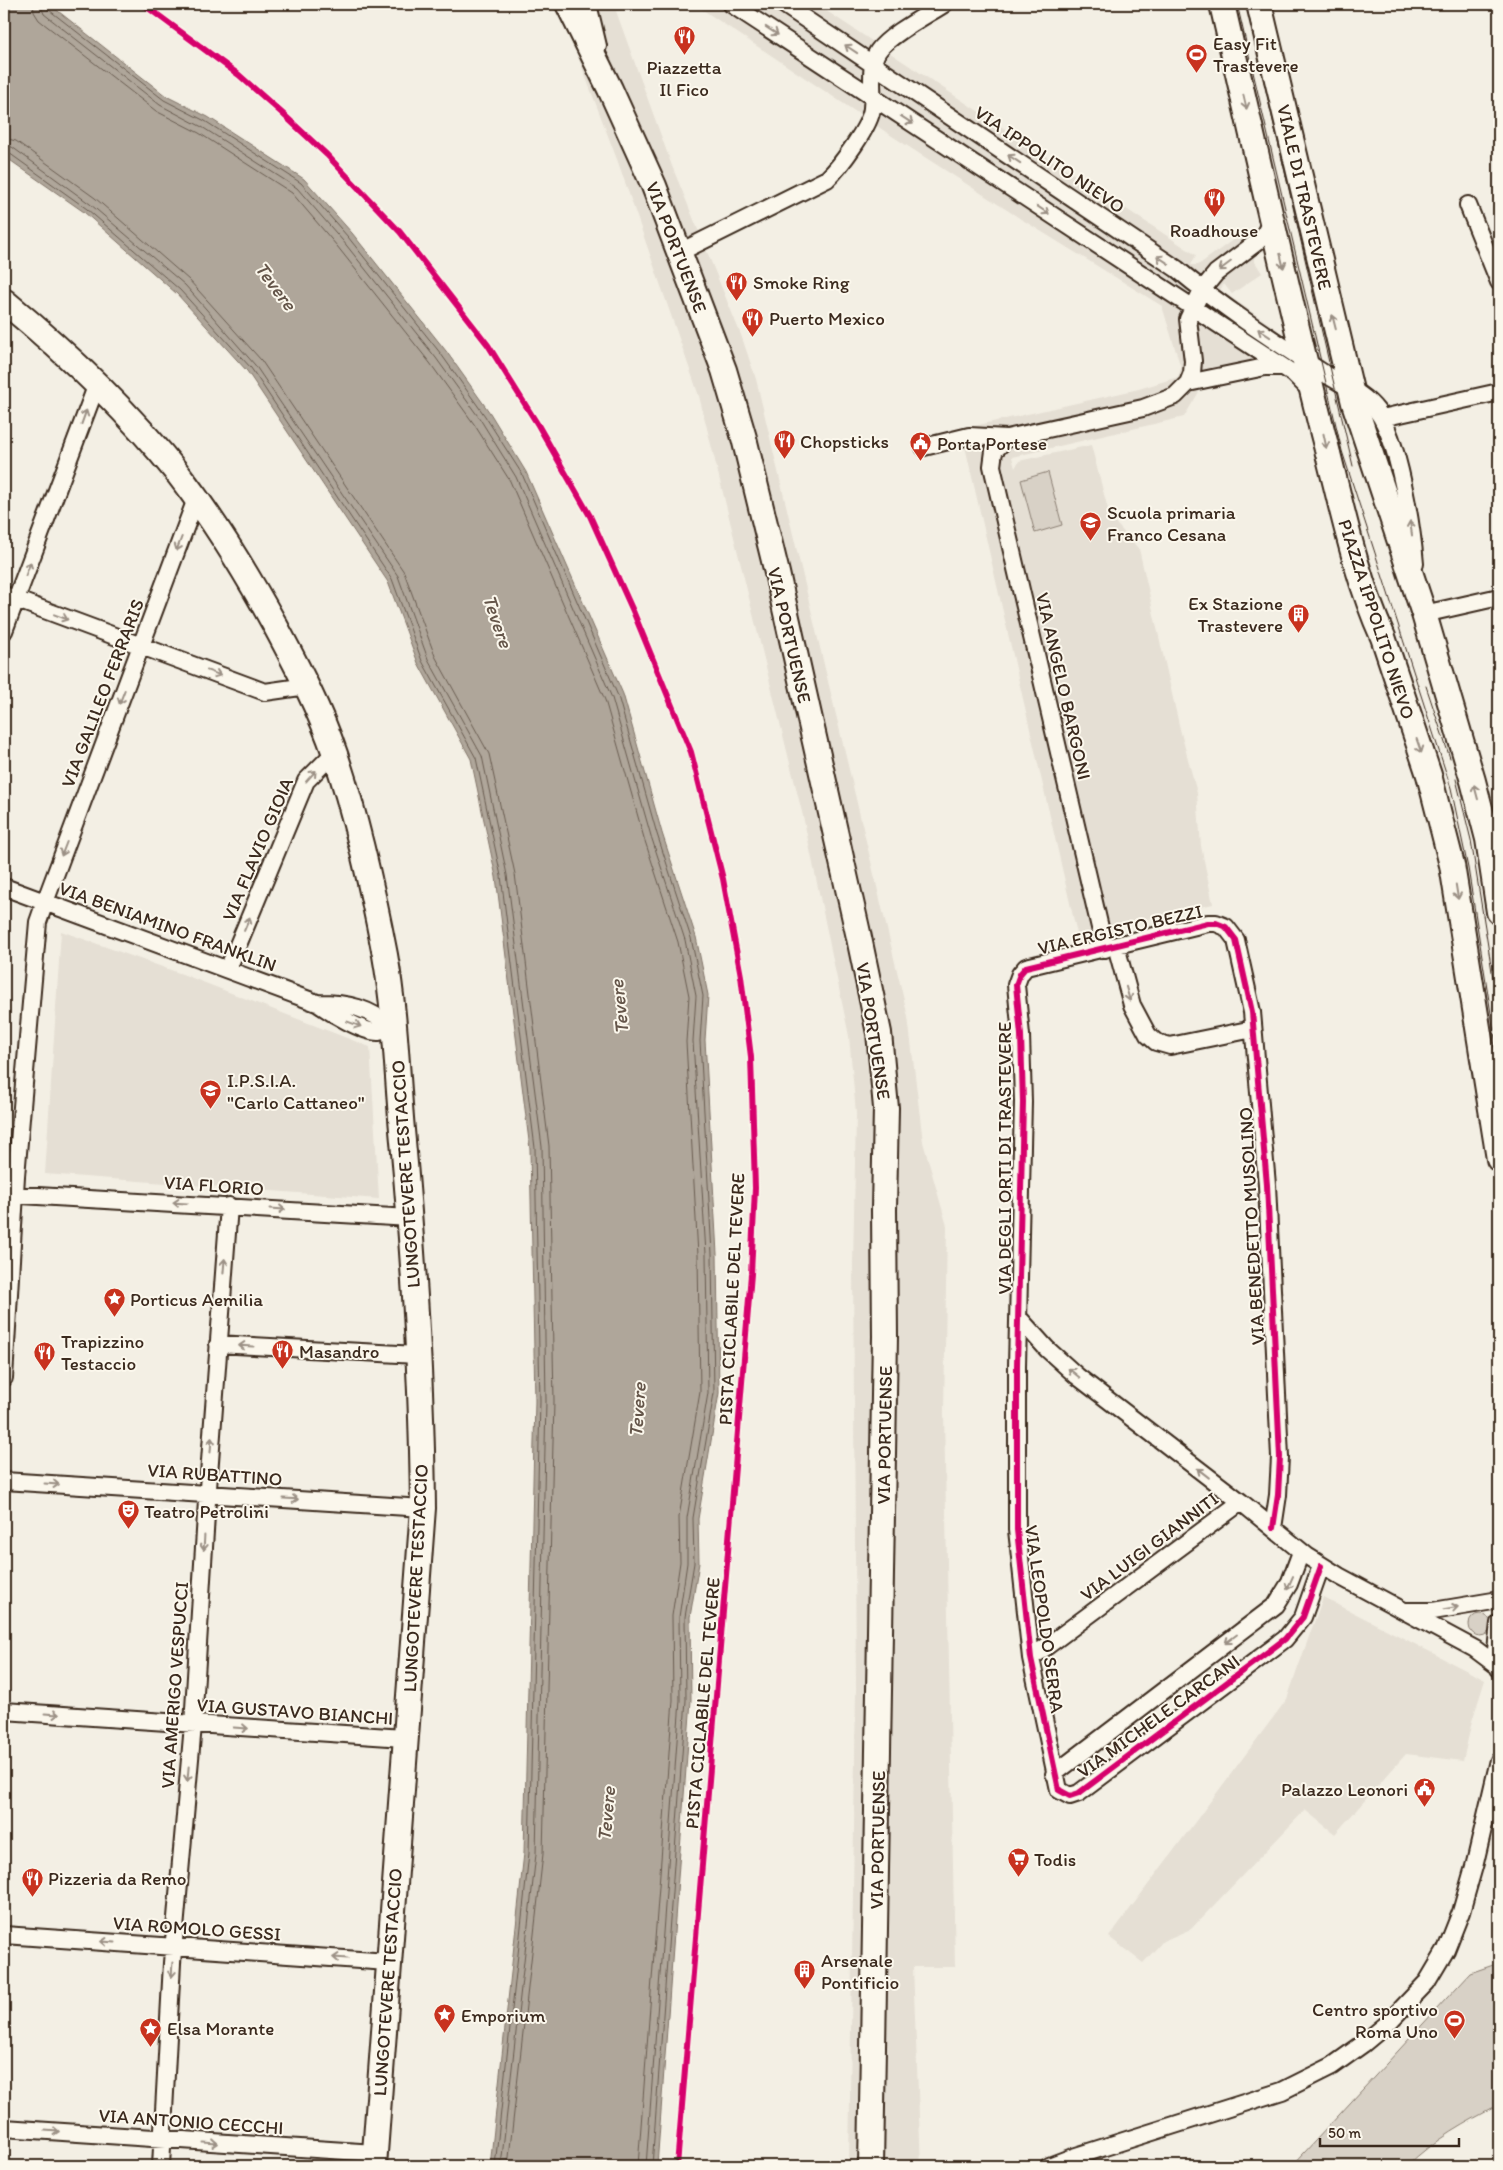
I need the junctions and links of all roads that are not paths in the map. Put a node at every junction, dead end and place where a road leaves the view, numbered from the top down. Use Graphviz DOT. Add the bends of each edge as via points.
graph roads {
  1 [pos="568,4"];
  2 [pos="588,4"];
  3 [pos="731,4"];
  4 [pos="783,4"];
  5 [pos="944,4"];
  6 [pos="1222,4"];
  7 [pos="1259,4"];
  8 [pos="874,64"];
  9 [pos="610,89"];
  10 [pos="872,97"];
  11 [pos="1468,205"];
  12 [pos="1272,220"];
  13 [pos="680,252"];
  14 [pos="1499,282"];
  15 [pos="1202,290"];
  16 [pos="4,301"];
  17 [pos="1192,308"];
  18 [pos="1294,364"];
  19 [pos="1188,383"];
  20 [pos="97,384"];
  21 [pos="1351,389"];
  22 [pos="1499,392"];
  23 [pos="1382,418"];
  24 [pos="1007,438"];
  25 [pos="924,447"];
  26 [pos="196,499"];
  27 [pos="10,597"];
  28 [pos="1499,597"];
  29 [pos="1420,604"];
  30 [pos="4,631"];
  31 [pos="141,646"];
  32 [pos="307,686"];
  33 [pos="335,752"];
  34 [pos="1494,838"];
  35 [pos="4,886"];
  36 [pos="45,902"];
  37 [pos="1499,912"];
  38 [pos="1226,927"];
  39 [pos="1110,948"];
  40 [pos="228,969"];
  41 [pos="1022,970"];
  42 [pos="394,1028"];
  43 [pos="1253,1029"];
  44 [pos="1499,1159"];
  45 [pos="9,1194"];
  46 [pos="229,1206"];
  47 [pos="410,1218"];
  48 [pos="1019,1318"];
  49 [pos="218,1344"];
  50 [pos="417,1355"];
  51 [pos="4,1378"];
  52 [pos="4,1481"];
  53 [pos="208,1494"];
  54 [pos="1241,1502"];
  55 [pos="423,1508"];
  56 [pos="1273,1528"];
  57 [pos="1301,1552"];
  58 [pos="1321,1566"];
  59 [pos="1499,1600"];
  60 [pos="1402,1611"];
  61 [pos="1499,1623"];
  62 [pos="1031,1658"];
  63 [pos="1499,1668"];
  64 [pos="4,1711"];
  65 [pos="193,1725"];
  66 [pos="404,1738"];
  67 [pos="1499,1760"];
  68 [pos="1054,1774"];
  69 [pos="4,1935"];
  70 [pos="174,1946"];
  71 [pos="388,1962"];
  72 [pos="4,2128"];
  73 [pos="162,2139"];
  74 [pos="374,2160"];
  75 [pos="160,2166"];
  76 [pos="871,2166"];
  77 [pos="1049,2166"];
  1 -- 9 [label="main road, VIA PORTUENSE"];
  2 -- 9 [label="street"];
  3 -- 10 [label="street, one-way"];
  8 -- 4 [label="street, VIA IPPOLITO NIEVO, one-way"];
  5 -- 8 [label="street" via="885,43"];
  6 -- 12 [label="main road, VIALE DI TRASTEVERE, one-way"];
  21 -- 7 [label="main road, VIALE DI TRASTEVERE, one-way"];
  8 -- 10 [label="street"];
  15 -- 8 [label="street, VIA IPPOLITO NIEVO, one-way" via="1177,269"];
  9 -- 13 [label="main road, VIA PORTUENSE"];
  10 -- 13 [label="street" via="868,123 827,180"];
  10 -- 17 [label="street, one-way"];
  11 -- 14 [label="street"];
  12 -- 15 [label="street, one-way" via="1264,235 1216,273"];
  12 -- 18 [label="main road, VIALE DI TRASTEVERE, one-way"];
  13 -- 76 [label="main road, VIA PORTUENSE" via="724,370 744,438 856,924 884,1077 886,1336"];
  15 -- 17 [label="street"];
  18 -- 15 [label="street, one-way"];
  16 -- 20 [label="main road, LUNGOTEVERE TESTACCIO"];
  17 -- 18 [label="street"];
  17 -- 19 [label="street" via="1188,325 1193,365"];
  18 -- 19 [label="street"];
  18 -- 21 [label="street"];
  18 -- 44 [label="main road, PIAZZA IPPOLITO NIEVO, one-way" via="1313,393 1363,584 1429,775 1448,844"];
  19 -- 24 [label="street" via="1176,396 1154,405"];
  20 -- 26 [label="main road, LUNGOTEVERE TESTACCIO" via="160,452"];
  27 -- 20 [label="street, one-way"];
  21 -- 23 [label="street" via="1367,400"];
  21 -- 29 [label="main road"];
  22 -- 23 [label="street"];
  29 -- 23 [label="street, one-way" via="1409,514"];
  24 -- 25 [label="street" via="969,436"];
  24 -- 39 [label="street, VIA ANGELO BARGONI" via="994,451 992,466"];
  26 -- 31 [label="street, VIA GALILEO FERRARIS, one-way"];
  26 -- 32 [label="main road, LUNGOTEVERE TESTACCIO" via="245,571"];
  27 -- 30 [label="street"];
  27 -- 31 [label="street, one-way"];
  28 -- 29 [label="street"];
  34 -- 29 [label="main road, one-way" via="1473,782"];
  31 -- 32 [label="street, one-way" via="265,692"];
  31 -- 36 [label="street, VIA GALILEO FERRARIS, one-way"];
  32 -- 33 [label="main road, LUNGOTEVERE TESTACCIO"];
  40 -- 33 [label="street, VIA FLAVIO GIOIA, one-way" via="306,781"];
  33 -- 42 [label="main road, LUNGOTEVERE TESTACCIO" via="368,872 385,956"];
  34 -- 37 [label="main road"];
  35 -- 36 [label="street, VIA BENIAMINO FRANKLIN"];
  36 -- 40 [label="street, VIA BENIAMINO FRANKLIN"];
  36 -- 45 [label="street, VIA GALILEO FERRARIS" via="38,922"];
  38 -- 39 [label="street, VIA ERGISTO BEZZI" via="1216,923 1201,924"];
  38 -- 43 [label="street, VIA BENEDETTO MUSOLINO" via="1237,943"];
  39 -- 41 [label="street, VIA ERGISTO BEZZI"];
  39 -- 43 [label="street, VIA ANGELO BARGONI, one-way" via="1132,1006 1156,1042 1170,1046"];
  40 -- 42 [label="street, VIA BENIAMINO FRANKLIN" via="317,1003 341,1003 364,1009"];
  41 -- 48 [label="street, VIA DEGLI ORTI DI TRASTEVERE" via="1016,985 1023,1078"];
  42 -- 47 [label="main road, LUNGOTEVERE TESTACCIO"];
  43 -- 56 [label="street, VIA BENEDETTO MUSOLINO" via="1266,1185 1280,1452"];
  46 -- 45 [label="street, VIA FLORIO, one-way"];
  45 -- 51 [label="street, VIA GALILEO FERRARIS"];
  46 -- 47 [label="street, VIA FLORIO, one-way"];
  49 -- 46 [label="street, VIA AMERIGO VESPUCCI, one-way"];
  47 -- 50 [label="main road, LUNGOTEVERE TESTACCIO"];
  54 -- 48 [label="street, VIA DEGLI ORTI DI TRASTEVERE, one-way" via="1067,1368"];
  48 -- 62 [label="street, VIA LEOPOLDO SERRA" via="1017,1522"];
  50 -- 49 [label="street, one-way"];
  53 -- 49 [label="street, VIA AMERIGO VESPUCCI, one-way"];
  50 -- 55 [label="main road, LUNGOTEVERE TESTACCIO"];
  52 -- 53 [label="street, VIA RUBATTINO, one-way"];
  53 -- 55 [label="street, VIA RUBATTINO, one-way"];
  53 -- 65 [label="street, VIA AMERIGO VESPUCCI, one-way"];
  54 -- 56 [label="street, VIA DEGLI ORTI DI TRASTEVERE"];
  54 -- 62 [label="street, VIA LUIGI GIANNITI"];
  55 -- 66 [label="main road, LUNGOTEVERE TESTACCIO"];
  56 -- 57 [label="street, VIA DEGLI ORTI DI TRASTEVERE"];
  57 -- 58 [label="street, VIA DEGLI ORTI DI TRASTEVERE"];
  57 -- 68 [label="street, VIA MICHELE CARCANI, one-way" via="1286,1591 1270,1610"];
  58 -- 60 [label="street, VIA DEGLI ORTI DI TRASTEVERE"];
  58 -- 68 [label="street, VIA MICHELE CARCANI" via="1302,1617 1285,1639 1078,1793 1070,1796 1062,1793"];
  60 -- 59 [label="street, one-way"];
  60 -- 63 [label="street, VIA DEGLI ORTI DI TRASTEVERE" via="1475,1649"];
  61 -- 63 [label="street" via="1496,1650"];
  62 -- 68 [label="street, VIA LEOPOLDO SERRA"];
  64 -- 65 [label="street, VIA GUSTAVO BIANCHI, one-way"];
  65 -- 66 [label="street, VIA GUSTAVO BIANCHI, one-way"];
  65 -- 70 [label="street, VIA AMERIGO VESPUCCI, one-way"];
  66 -- 71 [label="main road, LUNGOTEVERE TESTACCIO"];
  67 -- 77 [label="street" via="1473,1871 1446,1950 1420,1990 1382,2028 1332,2066 1282,2091"];
  70 -- 69 [label="street, VIA ROMOLO GESSI, one-way"];
  71 -- 70 [label="street, VIA ROMOLO GESSI, one-way"];
  70 -- 73 [label="street, VIA AMERIGO VESPUCCI, one-way"];
  71 -- 74 [label="main road, LUNGOTEVERE TESTACCIO"];
  72 -- 73 [label="street, VIA ANTONIO CECCHI, one-way"];
  73 -- 74 [label="street, VIA ANTONIO CECCHI, one-way"];
  73 -- 75 [label="street, VIA AMERIGO VESPUCCI"];
}
